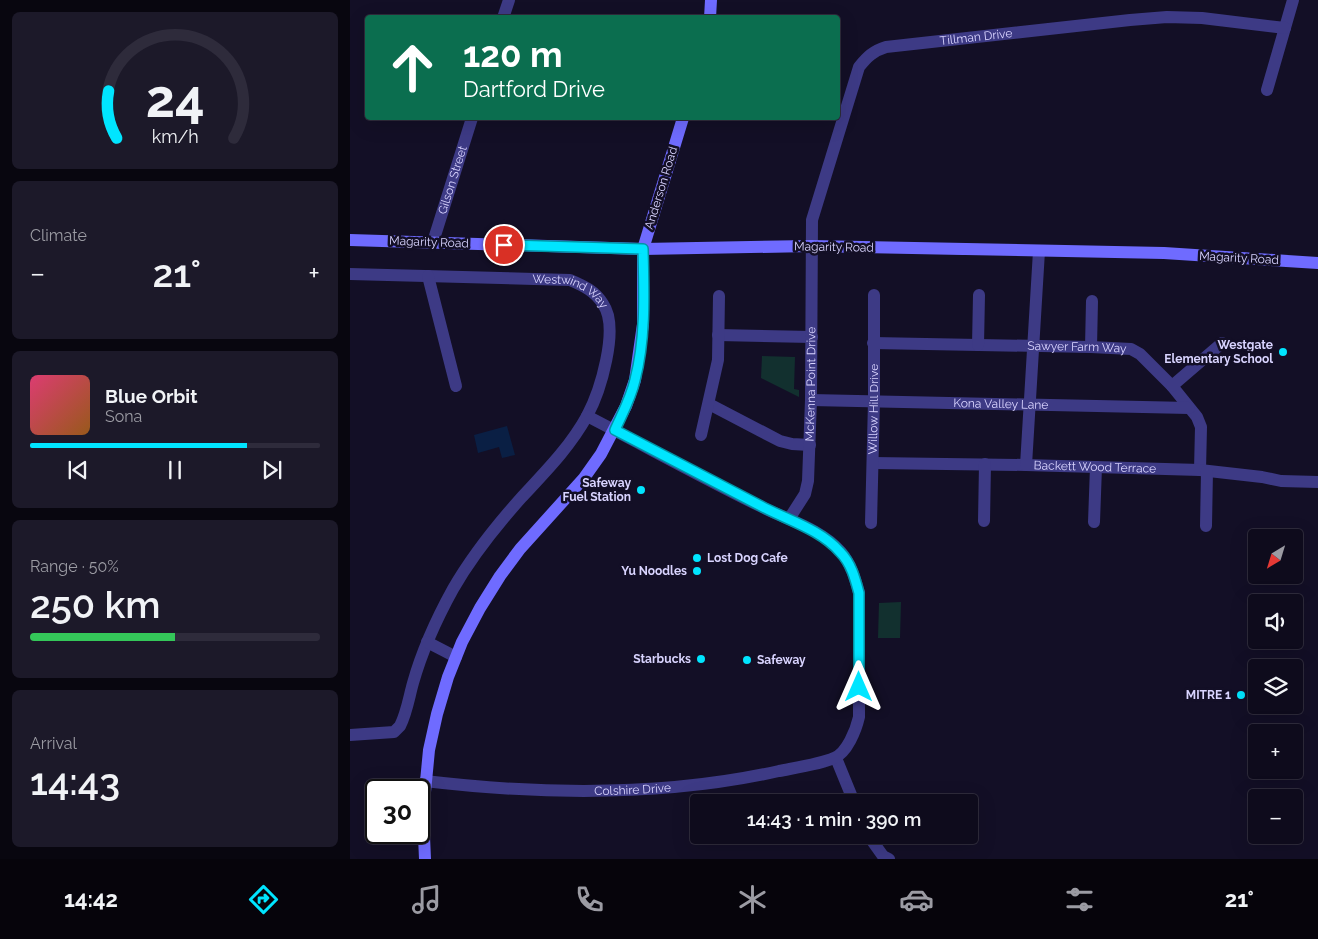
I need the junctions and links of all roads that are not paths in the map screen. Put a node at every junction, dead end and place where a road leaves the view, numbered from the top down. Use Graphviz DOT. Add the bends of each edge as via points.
graph roads {
  1 [pos="509,0"];
  2 [pos="711,0"];
  3 [pos="1293,0"];
  4 [pos="504,15"];
  5 [pos="710,15"];
  6 [pos="1285,28"];
  7 [pos="1267,90"];
  8 [pos="471,120"];
  9 [pos="681,120"];
  10 [pos="350,240"];
  11 [pos="433,242"];
  12 [pos="811,246"];
  13 [pos="643,249"];
  14 [pos="1039,250"];
  15 [pos="1318,263"];
  16 [pos="350,274"];
  17 [pos="428,276"];
  18 [pos="874,295"];
  19 [pos="719,296"];
  20 [pos="979,296"];
  21 [pos="1092,301"];
  22 [pos="718,335"];
  23 [pos="812,337"];
  24 [pos="873,343"];
  25 [pos="1222,343"];
  26 [pos="978,346"];
  27 [pos="1034,346"];
  28 [pos="1091,347"];
  29 [pos="456,386"];
  30 [pos="1172,386"];
  31 [pos="811,400"];
  32 [pos="874,401"];
  33 [pos="709,404"];
  34 [pos="1029,405"];
  35 [pos="1189,408"];
  36 [pos="587,416"];
  37 [pos="615,430"];
  38 [pos="701,435"];
  39 [pos="810,445"];
  40 [pos="873,463"];
  41 [pos="985,464"];
  42 [pos="1026,465"];
  43 [pos="1096,468"];
  44 [pos="1204,471"];
  45 [pos="1318,482"];
  46 [pos="789,519"];
  47 [pos="984,521"];
  48 [pos="1094,522"];
  49 [pos="871,523"];
  50 [pos="1206,526"];
  51 [pos="427,642"];
  52 [pos="456,657"];
  53 [pos="350,735"];
  54 [pos="836,758"];
  55 [pos="425,779"];
  56 [pos="430,782"];
  57 [pos="851,794"];
  58 [pos="424,844"];
  59 [pos="874,844"];
  60 [pos="425,859"];
  61 [pos="889,859"];
  1 -- 4 [label="street"];
  2 -- 5 [label="main road"];
  3 -- 6 [label="street"];
  6 -- 7 [label="street"];
  6 -- 12 [label="street, Tillman Drive" via="1216,19 1167,17 875,50 860,67 812,220"];
  8 -- 11 [label="street, Gilson Street"];
  9 -- 13 [label="main road, Anderson Road"];
  10 -- 11 [label="main road, Magarity Road"];
  11 -- 13 [label="main road, Magarity Road"];
  12 -- 13 [label="main road, Magarity Road"];
  12 -- 14 [label="main road, Magarity Road"];
  12 -- 23 [label="street, McKenna Point Drive"];
  13 -- 37 [label="main road, Anderson Road" via="640,352 635,380"];
  14 -- 15 [label="main road, Magarity Road" via="1164,253"];
  14 -- 27 [label="street"];
  16 -- 17 [label="street, Westwind Way"];
  17 -- 29 [label="street"];
  17 -- 36 [label="street, Westwind Way" via="570,280 590,288 604,305 611,325 601,382"];
  18 -- 24 [label="street, Willow Hill Drive"];
  19 -- 22 [label="street"];
  20 -- 26 [label="street"];
  21 -- 28 [label="street"];
  22 -- 23 [label="street"];
  22 -- 33 [label="street" via="718,360"];
  23 -- 31 [label="street, McKenna Point Drive"];
  24 -- 26 [label="street, Sawyer Farm Way"];
  24 -- 32 [label="street, Willow Hill Drive"];
  25 -- 30 [label="street"];
  26 -- 27 [label="street, Sawyer Farm Way"];
  27 -- 28 [label="street, Sawyer Farm Way"];
  27 -- 34 [label="street"];
  28 -- 30 [label="street, Sawyer Farm Way" via="1131,349"];
  30 -- 35 [label="street, Sawyer Farm Way"];
  31 -- 32 [label="street, Kona Valley Lane"];
  31 -- 39 [label="street, McKenna Point Drive"];
  32 -- 34 [label="street, Kona Valley Lane"];
  32 -- 40 [label="street, Willow Hill Drive"];
  33 -- 38 [label="street"];
  33 -- 39 [label="street" via="780,441"];
  34 -- 35 [label="street, Kona Valley Lane"];
  34 -- 42 [label="street"];
  35 -- 44 [label="street, Sawyer Farm Way" via="1201,427"];
  36 -- 37 [label="street"];
  36 -- 51 [label="street, Westwind Way" via="560,457 480,548 453,589"];
  37 -- 46 [label="street"];
  37 -- 52 [label="main road, Anderson Road" via="584,478 500,576"];
  39 -- 46 [label="street, McKenna Point Drive" via="806,487"];
  40 -- 41 [label="street, Backett Wood Terrace"];
  40 -- 49 [label="street, Willow Hill Drive"];
  41 -- 42 [label="street, Backett Wood Terrace"];
  41 -- 47 [label="street"];
  42 -- 43 [label="street, Backett Wood Terrace"];
  43 -- 44 [label="street, Backett Wood Terrace"];
  43 -- 48 [label="street"];
  44 -- 45 [label="street, Backett Wood Terrace" via="1281,481"];
  44 -- 50 [label="street, Sawyer Farm Way"];
  46 -- 54 [label="street" via="829,541 840,552 852,571 859,593 859,717 849,743"];
  51 -- 52 [label="street"];
  51 -- 53 [label="street, Westwind Way" via="400,726 389,733"];
  52 -- 55 [label="main road, Anderson Road" via="437,714"];
  54 -- 56 [label="street, Colshire Drive" via="750,778 638,790 528,790"];
  54 -- 57 [label="street"];
  58 -- 60 [label="main road, Anderson Road"];
  59 -- 61 [label="street"];
}
